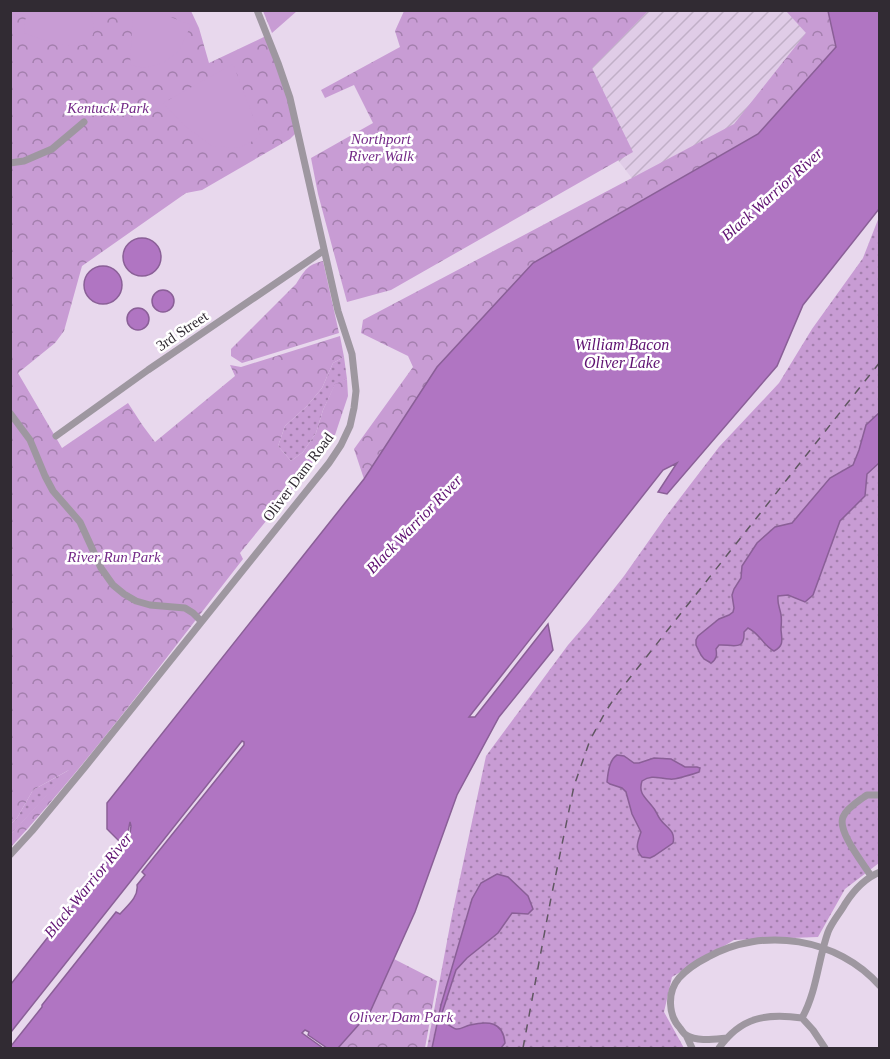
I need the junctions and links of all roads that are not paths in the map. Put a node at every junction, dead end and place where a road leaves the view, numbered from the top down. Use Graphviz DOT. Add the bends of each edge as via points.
graph roads {
  1 [pos="257,10"];
  2 [pos="84,122"];
  3 [pos="10,163"];
  4 [pos="323,251"];
  5 [pos="10,413"];
  6 [pos="56,435"];
  7 [pos="201,621"];
  8 [pos="879,795"];
  9 [pos="10,855"];
  10 [pos="879,872"];
  11 [pos="871,876"];
  12 [pos="823,948"];
  13 [pos="879,986"];
  14 [pos="802,1018"];
  15 [pos="686,1035"];
  16 [pos="727,1038"];
  17 [pos="692,1048"];
  18 [pos="719,1048"];
  19 [pos="825,1048"];
  1 -- 4 [label="street, Oliver Dam Road" via="290,98"];
  2 -- 3 [label="street" via="52,149"];
  4 -- 6 [label="street, 3rd Street"];
  4 -- 7 [label="street, Oliver Dam Road" via="352,354 356,391 350,426 328,463"];
  5 -- 7 [label="street" via="30,440 53,491 80,522 113,585 136,601 185,608"];
  7 -- 9 [label="street, Oliver Dam Road"];
  8 -- 11 [label="street" via="864,797 843,816 842,824"];
  10 -- 11 [label="street"];
  11 -- 12 [label="street" via="849,898 830,928"];
  12 -- 13 [label="street" via="860,967"];
  12 -- 14 [label="street"];
  12 -- 15 [label="street" via="783,940 741,943 695,964 683,973 671,996 673,1018"];
  14 -- 16 [label="street" via="757,1018"];
  14 -- 19 [label="street"];
  15 -- 16 [label="street" via="702,1040"];
  15 -- 17 [label="street"];
  16 -- 18 [label="street"];
}
